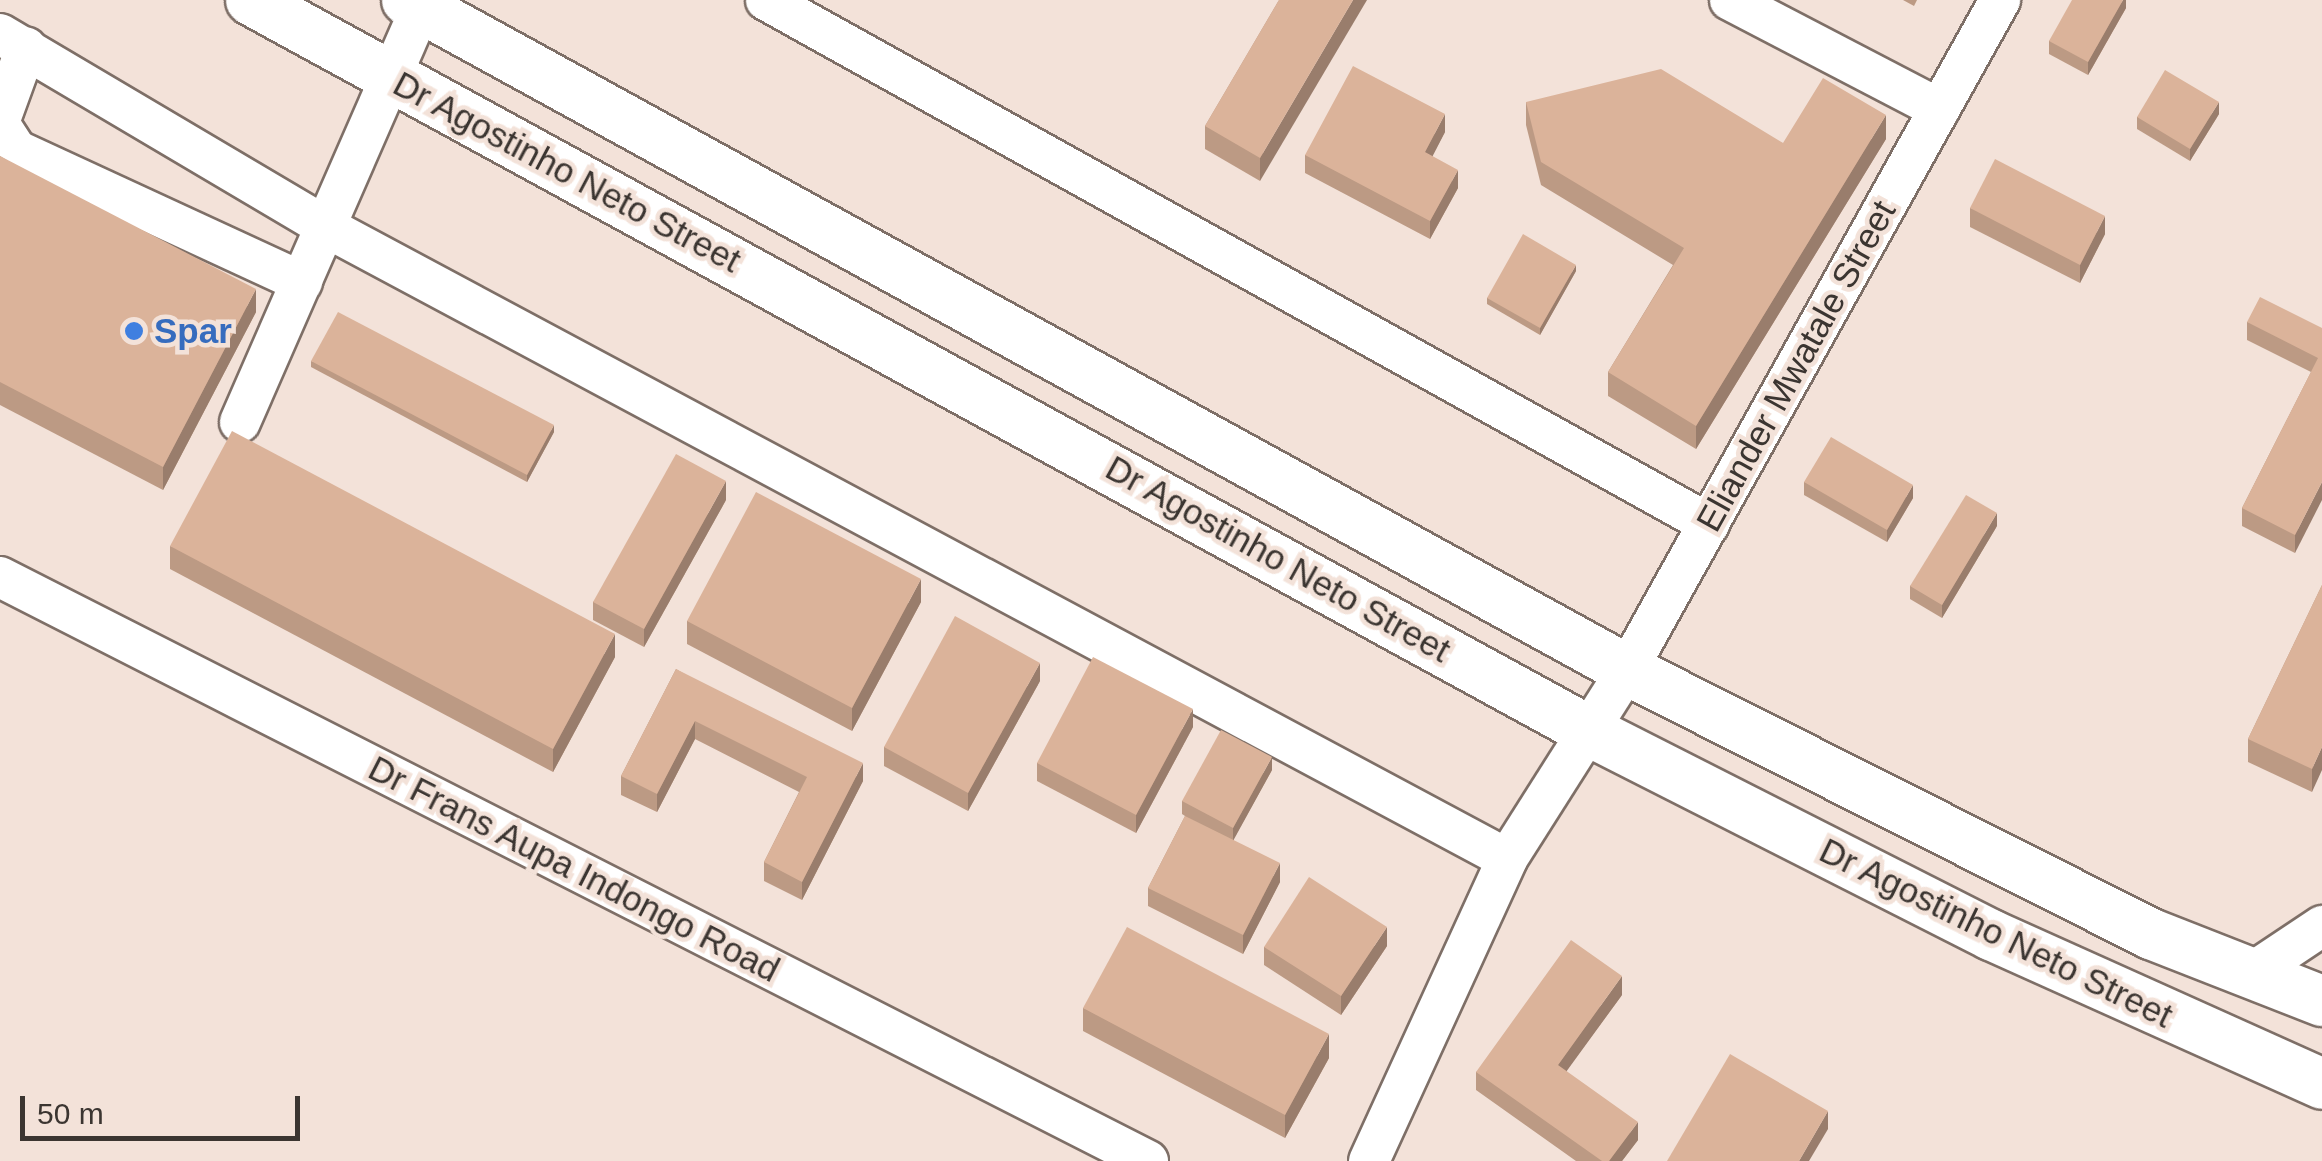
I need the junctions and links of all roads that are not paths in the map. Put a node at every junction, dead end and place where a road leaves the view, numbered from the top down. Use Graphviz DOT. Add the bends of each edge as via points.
graph roads {
  1 [pos="251,0"];
  2 [pos="766,0"];
  3 [pos="1730,0"];
  4 [pos="2000,0"];
  5 [pos="414,4"];
  6 [pos="13,41"];
  7 [pos="394,78"];
  8 [pos="1939,109"];
  9 [pos="0,122"];
  10 [pos="326,227"];
  11 [pos="302,282"];
  12 [pos="240,422"];
  13 [pos="1709,524"];
  14 [pos="0,577"];
  15 [pos="1627,670"];
  16 [pos="1591,732"];
  17 [pos="1507,859"];
  18 [pos="2322,926"];
  19 [pos="2253,972"];
  20 [pos="2322,1001"];
  21 [pos="2322,1084"];
  22 [pos="1148,1161"];
  23 [pos="1369,1161"];
  1 -- 7 [label="main road, Dr Agostinho Neto Street"];
  2 -- 13 [label="street"];
  3 -- 8 [label="street"];
  4 -- 8 [label="street, Eliander Mwatale Street"];
  5 -- 7 [label="street"];
  5 -- 15 [label="main road, Dr Agostinho Neto Street"];
  6 -- 9 [label="street"];
  6 -- 10 [label="street"];
  7 -- 10 [label="street"];
  7 -- 16 [label="main road, Dr Agostinho Neto Street"];
  8 -- 13 [label="street, Eliander Mwatale Street"];
  9 -- 11 [label="street" via="16,150"];
  10 -- 11 [label="street"];
  10 -- 17 [label="street"];
  11 -- 12 [label="street"];
  13 -- 15 [label="street, Eliander Mwatale Street"];
  14 -- 22 [label="street, Dr Frans Aupa Indongo Road"];
  15 -- 16 [label="street, Eliander Mwatale Street"];
  15 -- 19 [label="main road, Dr Agostinho Neto Street" via="2151,934"];
  16 -- 17 [label="street, Eliander Mwatale Street"];
  16 -- 21 [label="main road, Dr Agostinho Neto Street" via="1991,935"];
  17 -- 23 [label="street, Eliander Mwatale Street"];
  18 -- 19 [label="street"];
  19 -- 20 [label="main road, Dr Agostinho Neto Street"];
}
